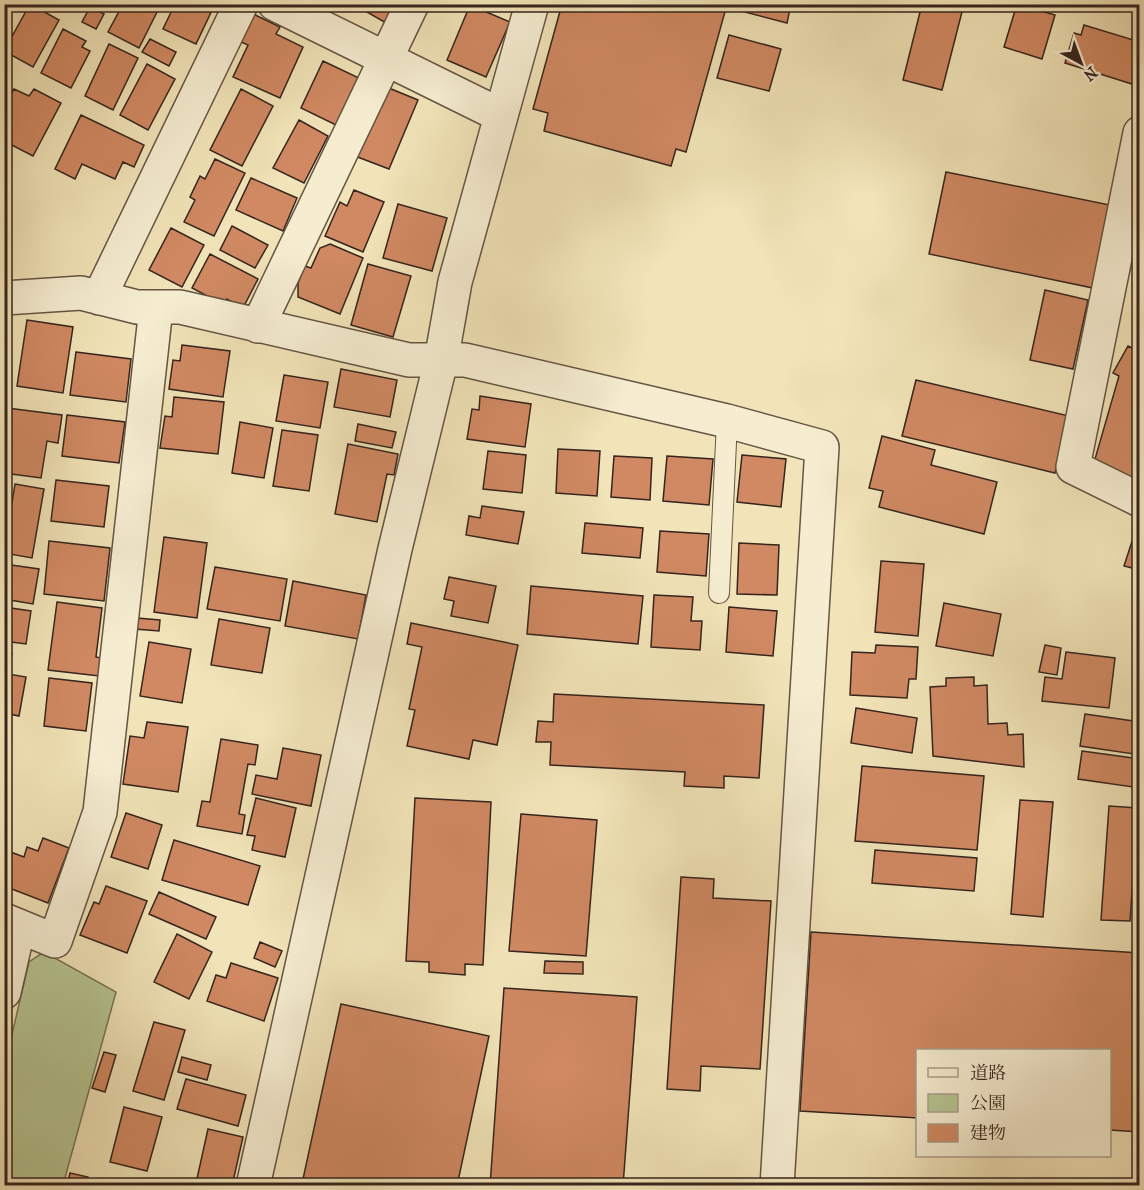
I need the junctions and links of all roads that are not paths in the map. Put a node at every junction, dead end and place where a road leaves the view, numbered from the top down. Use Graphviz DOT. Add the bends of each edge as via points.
graph roads {
  1 [pos="241,4"];
  2 [pos="275,4"];
  3 [pos="412,4"];
  4 [pos="532,4"];
  5 [pos="386,59"];
  6 [pos="500,115"];
  7 [pos="1140,133"];
  8 [pos="4,298"];
  9 [pos="99,298"];
  10 [pos="156,308"];
  11 [pos="258,326"];
  12 [pos="441,361"];
  13 [pos="727,421"];
  14 [pos="1140,500"];
  15 [pos="719,593"];
  16 [pos="12,922"];
  17 [pos="4,992"];
  18 [pos="253,1185"];
  19 [pos="777,1185"];
  1 -- 9 [label="street"];
  2 -- 5 [label="street"];
  3 -- 5 [label="street"];
  4 -- 6 [label="street"];
  5 -- 6 [label="street"];
  5 -- 11 [label="street"];
  6 -- 12 [label="street" via="455,282"];
  7 -- 14 [label="street" via="1073,466"];
  8 -- 9 [label="street" via="81,293"];
  9 -- 10 [label="street"];
  10 -- 11 [label="street" via="180,307"];
  10 -- 16 [label="street" via="100,812 55,941"];
  11 -- 12 [label="street" via="409,360"];
  12 -- 13 [label="street" via="465,360"];
  12 -- 18 [label="street" via="395,549"];
  13 -- 15 [label="lane"];
  13 -- 19 [label="street" via="822,447"];
  16 -- 17 [label="street"];
}
